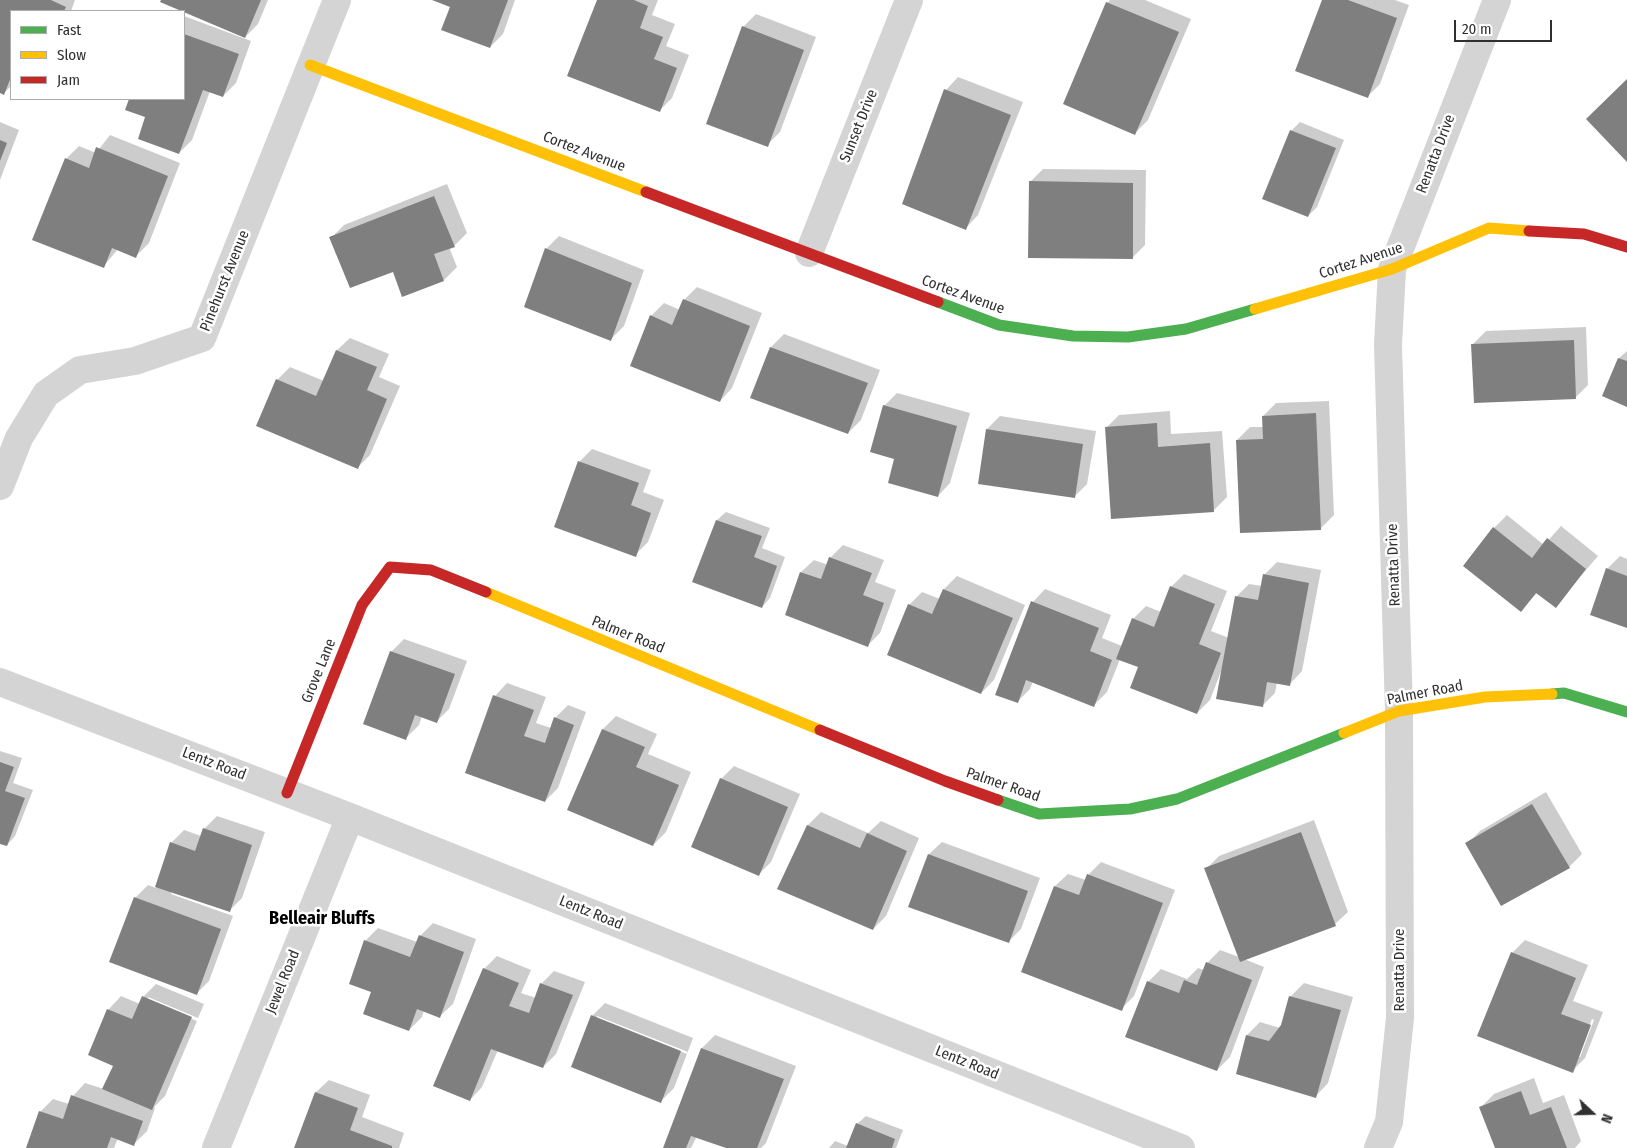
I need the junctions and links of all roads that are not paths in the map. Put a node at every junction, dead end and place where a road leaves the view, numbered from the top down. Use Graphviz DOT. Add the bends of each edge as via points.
graph roads {
  1 [pos="337,0"];
  2 [pos="909,0"];
  3 [pos="1497,0"];
  4 [pos="310,65"];
  5 [pos="1627,247"];
  6 [pos="809,253"];
  7 [pos="1392,269"];
  8 [pos="0,486"];
  9 [pos="390,567"];
  10 [pos="0,682"];
  11 [pos="1399,711"];
  12 [pos="1627,712"];
  13 [pos="287,793"];
  14 [pos="350,817"];
  15 [pos="216,1148"];
  16 [pos="1181,1148"];
  17 [pos="1378,1148"];
  1 -- 4 [label="street, Pinehurst Avenue"];
  2 -- 6 [label="street, Sunset Drive"];
  3 -- 7 [label="street, Renatta Drive"];
  4 -- 6 [label="street, Cortez Avenue"];
  4 -- 8 [label="street, Pinehurst Avenue" via="202,338 136,360 80,370 46,394 19,438"];
  5 -- 7 [label="street, Cortez Avenue" via="1584,234 1489,228"];
  6 -- 7 [label="street, Cortez Avenue" via="999,325 1074,336 1128,337 1186,328"];
  7 -- 11 [label="street, Renatta Drive" via="1388,345"];
  9 -- 11 [label="street, Palmer Road" via="431,570 945,781 1039,814 1130,809 1177,799"];
  9 -- 13 [label="street, Grove Lane" via="362,605"];
  10 -- 13 [label="street, Lentz Road"];
  11 -- 12 [label="street, Palmer Road" via="1484,697 1564,692"];
  11 -- 17 [label="street, Renatta Drive" via="1400,1018 1389,1122"];
  13 -- 14 [label="street, Lentz Road"];
  14 -- 15 [label="street, Jewel Road"];
  14 -- 16 [label="street, Lentz Road"];
}
